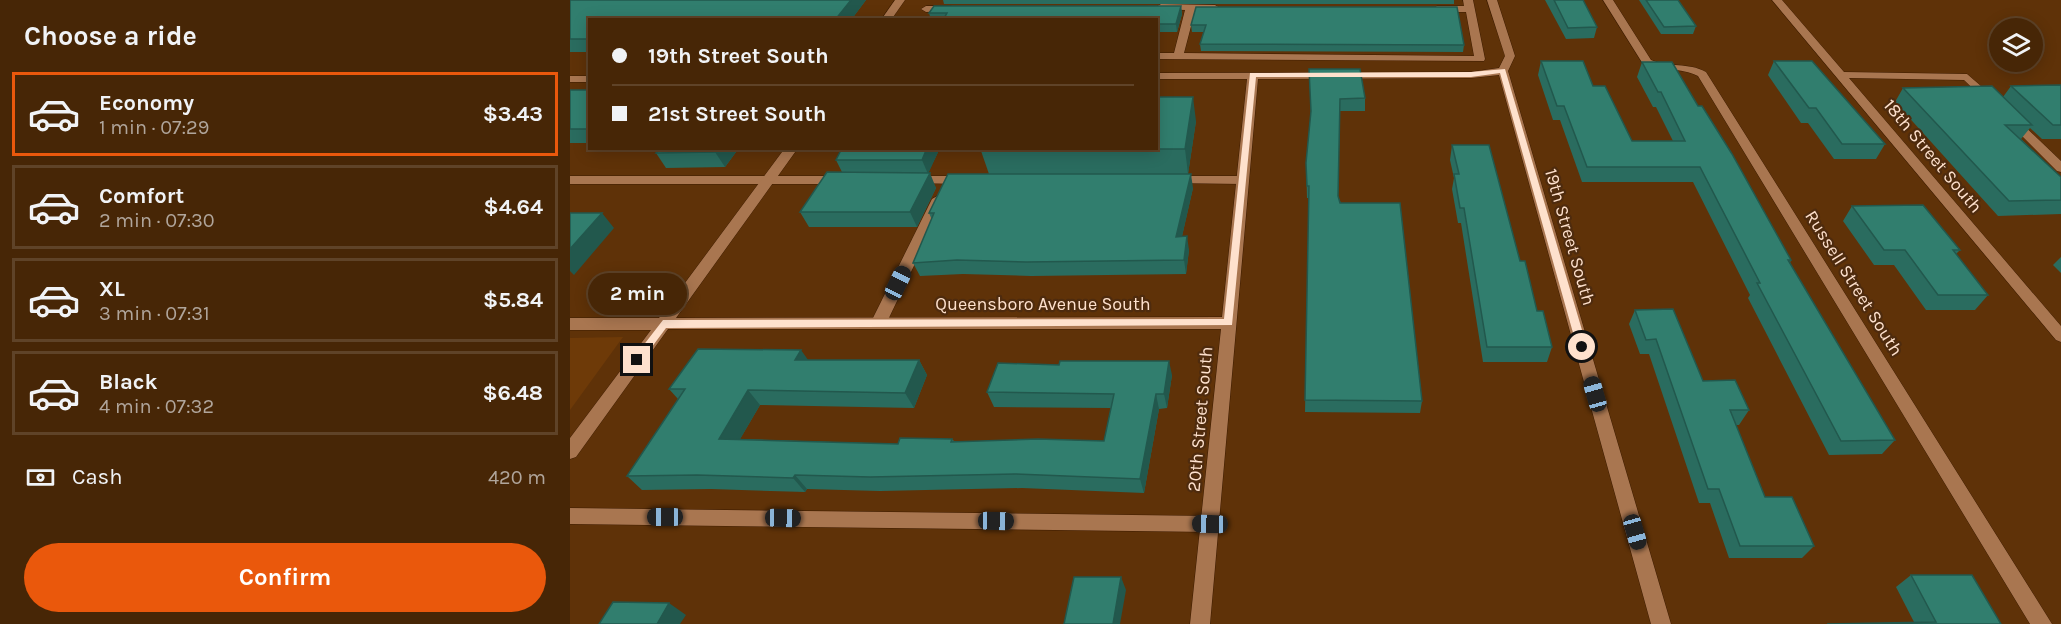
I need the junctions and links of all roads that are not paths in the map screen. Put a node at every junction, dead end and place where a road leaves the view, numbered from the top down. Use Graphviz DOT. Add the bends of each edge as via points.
graph roads {
  1 [pos="900,0"];
  2 [pos="1492,0"];
  3 [pos="1608,0"];
  4 [pos="1777,0"];
  5 [pos="929,4"];
  6 [pos="1167,4"];
  7 [pos="1469,5"];
  8 [pos="1154,7"];
  9 [pos="962,8"];
  10 [pos="1191,8"];
  11 [pos="1226,8"];
  12 [pos="1423,9"];
  13 [pos="887,18"];
  14 [pos="921,18"];
  15 [pos="1158,56"];
  16 [pos="1178,56"];
  17 [pos="1503,71"];
  18 [pos="1252,75"];
  19 [pos="1842,75"];
  20 [pos="1158,76"];
  21 [pos="570,79"];
  22 [pos="588,79"];
  23 [pos="791,150"];
  24 [pos="2061,168"];
  25 [pos="770,178"];
  26 [pos="570,180"];
  27 [pos="856,180"];
  28 [pos="903,180"];
  29 [pos="949,180"];
  30 [pos="980,180"];
  31 [pos="1161,180"];
  32 [pos="1242,180"];
  33 [pos="1229,323"];
  34 [pos="570,324"];
  35 [pos="663,324"];
  36 [pos="878,324"];
  37 [pos="2061,336"];
  38 [pos="570,452"];
  39 [pos="570,516"];
  40 [pos="1210,524"];
  41 [pos="1200,624"];
  42 [pos="1661,624"];
  43 [pos="2042,624"];
  1 -- 13 [label="street"];
  2 -- 17 [label="street, 19th Street South" via="1510,56"];
  3 -- 43 [label="street, Russell Street South" via="1647,62 1702,74"];
  4 -- 19 [label="street, 18th Street South"];
  5 -- 9 [label="street"];
  5 -- 14 [label="street"];
  6 -- 8 [label="street"];
  6 -- 10 [label="street"];
  7 -- 12 [label="street"];
  7 -- 16 [label="street" via="1480,59"];
  10 -- 11 [label="street"];
  10 -- 16 [label="street"];
  15 -- 16 [label="street"];
  17 -- 18 [label="street" via="1471,75"];
  17 -- 42 [label="street, 19th Street South"];
  18 -- 20 [label="street"];
  18 -- 32 [label="street, 20th Street South"];
  19 -- 24 [label="street" via="1967,76"];
  19 -- 37 [label="street, 18th Street South"];
  21 -- 22 [label="street"];
  23 -- 25 [label="street"];
  25 -- 26 [label="street"];
  25 -- 27 [label="street"];
  25 -- 35 [label="street"];
  28 -- 29 [label="street"];
  29 -- 30 [label="street"];
  29 -- 36 [label="street"];
  31 -- 32 [label="street"];
  32 -- 33 [label="street, 20th Street South"];
  33 -- 36 [label="street, Queensboro Avenue South"];
  33 -- 40 [label="street, 20th Street South"];
  34 -- 35 [label="street, Queensboro Avenue South"];
  35 -- 36 [label="street, Queensboro Avenue South"];
  35 -- 38 [label="street"];
  39 -- 40 [label="street"];
  40 -- 41 [label="street, 20th Street South"];
}
